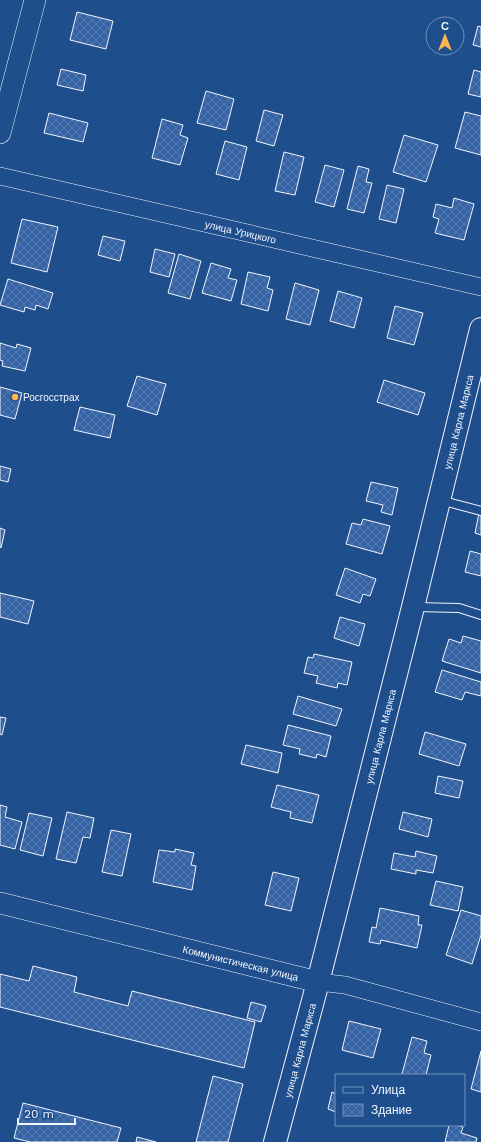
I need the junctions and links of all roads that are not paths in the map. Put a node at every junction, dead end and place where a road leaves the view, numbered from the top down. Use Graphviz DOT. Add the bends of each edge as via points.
graph roads {
  1 [pos="35,0"];
  2 [pos="0,133"];
  3 [pos="0,176"];
  4 [pos="481,287"];
  5 [pos="481,329"];
  6 [pos="439,500"];
  7 [pos="481,510"];
  8 [pos="413,607"];
  9 [pos="481,615"];
  10 [pos="0,903"];
  11 [pos="318,982"];
  12 [pos="481,1022"];
  13 [pos="275,1142"];
  1 -- 2 [label="street"];
  3 -- 4 [label="street, улица Урицкого"];
  5 -- 6 [label="main road, улица Карла Маркса"];
  6 -- 7 [label="lane"];
  6 -- 8 [label="main road, улица Карла Маркса"];
  8 -- 9 [label="lane" via="459,608"];
  8 -- 11 [label="main road, улица Карла Маркса"];
  10 -- 11 [label="street, Коммунистическая улица"];
  11 -- 12 [label="street, Коммунистическая улица" via="345,985"];
  11 -- 13 [label="main road, улица Карла Маркса"];
}
